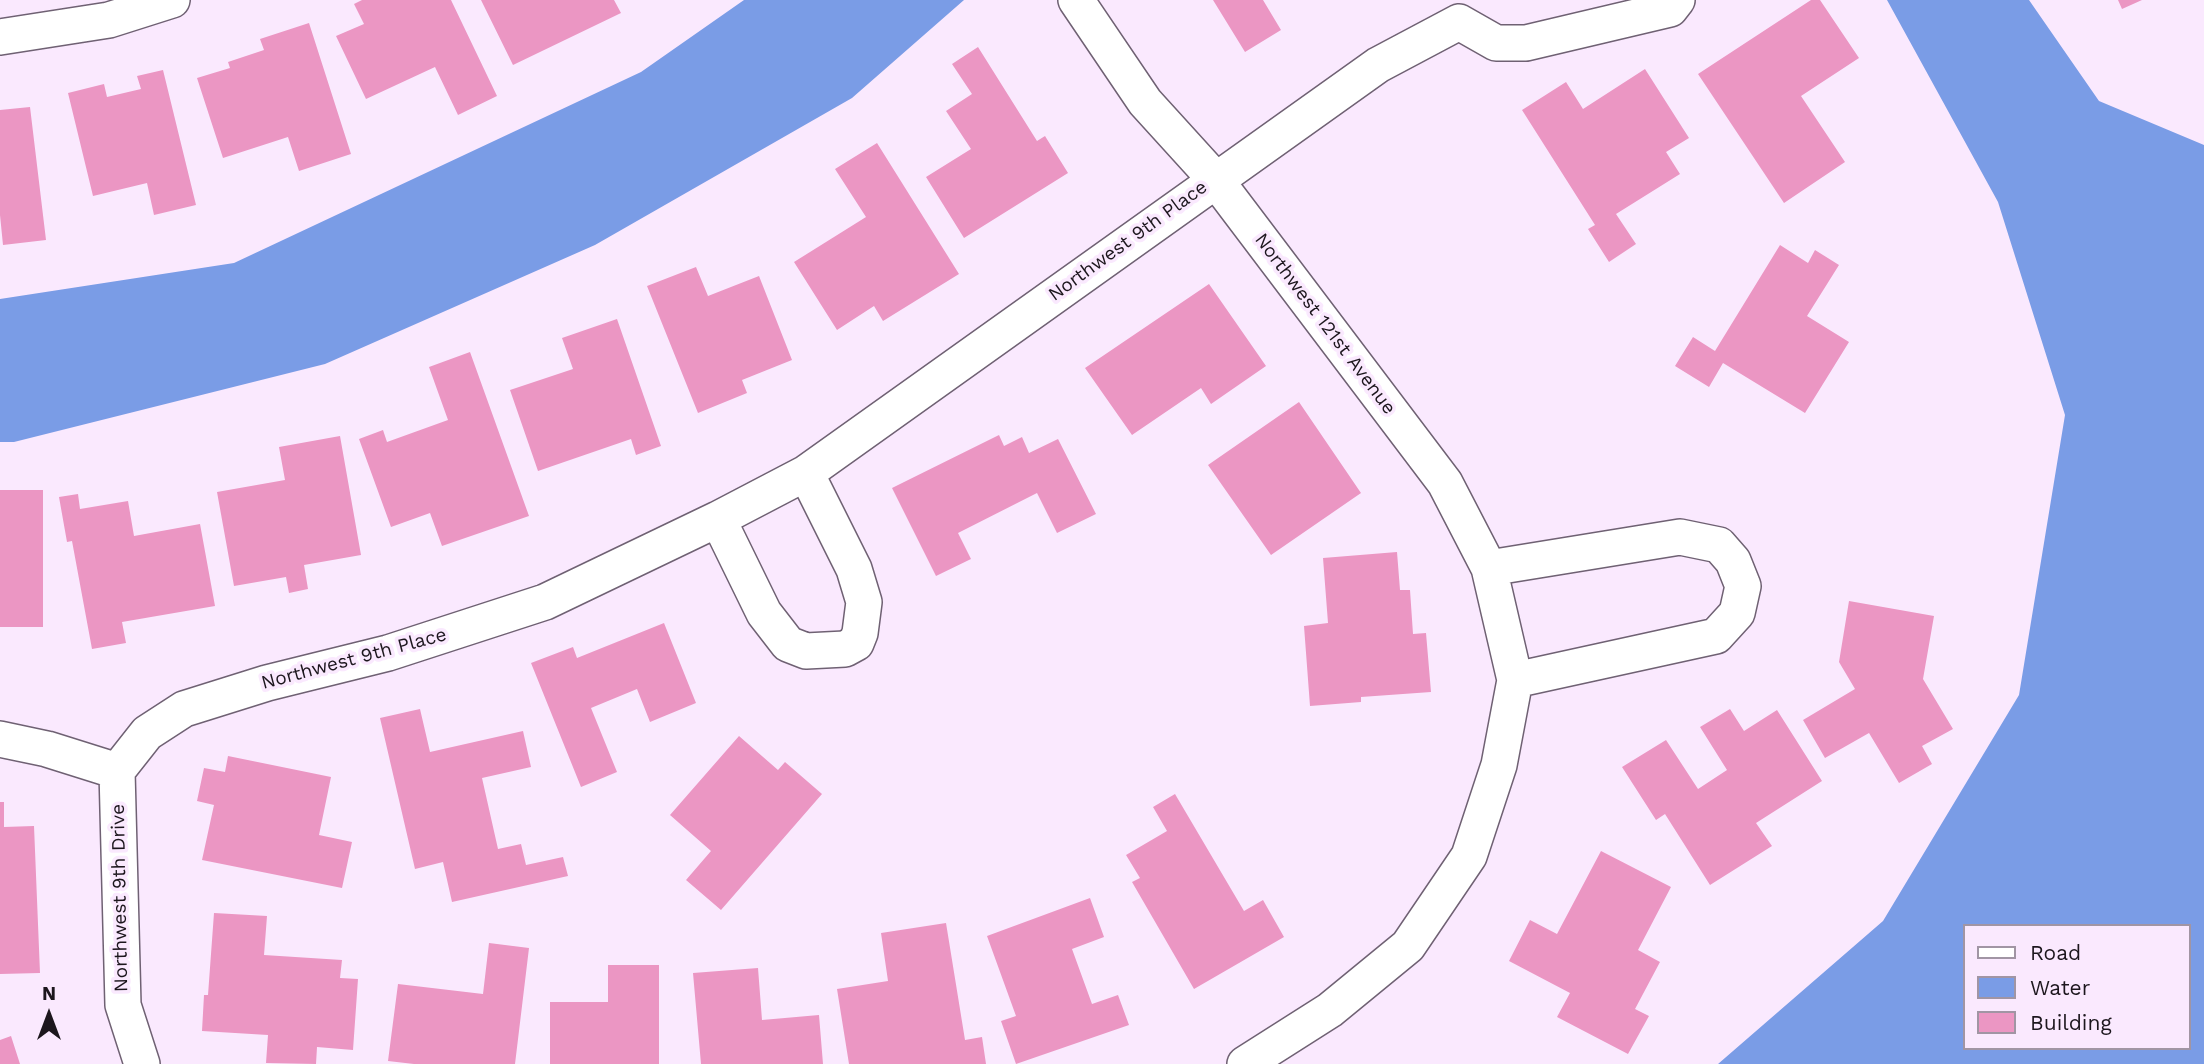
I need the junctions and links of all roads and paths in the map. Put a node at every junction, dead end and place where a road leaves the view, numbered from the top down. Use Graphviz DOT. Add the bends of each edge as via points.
graph roads {
  1 [pos="172,0"];
  2 [pos="1076,0"];
  3 [pos="1677,0"];
  4 [pos="1459,11"];
  5 [pos="0,37"];
  6 [pos="1215,179"];
  7 [pos="806,473"];
  8 [pos="718,519"];
  9 [pos="1489,568"];
  10 [pos="1514,680"];
  11 [pos="0,739"];
  12 [pos="117,771"];
  13 [pos="142,1064"];
  14 [pos="1245,1064"];
  1 -- 5 [label="street" via="109,20"];
  2 -- 6 [label="street, Northwest 121st Avenue" via="1145,102"];
  3 -- 4 [label="street, Northwest 9th Place" via="1670,9 1525,43 1496,43"];
  4 -- 6 [label="street, Northwest 9th Place"];
  6 -- 7 [label="street, Northwest 9th Place"];
  6 -- 9 [label="street, Northwest 121st Avenue" via="1445,483"];
  7 -- 8 [label="street, Northwest 9th Place"];
  7 -- 8 [label="street" via="854,569 864,602 856,643 845,649 806,650 788,645 764,613"];
  8 -- 12 [label="street, Northwest 9th Place" via="545,602 388,653 184,709 147,733"];
  9 -- 10 [label="street, Northwest 121st Avenue"];
  9 -- 10 [label="street" via="1680,537 1719,545 1733,561 1743,586 1737,613 1716,636"];
  10 -- 14 [label="street" via="1499,765 1469,856 1408,946 1330,1010"];
  11 -- 12 [label="street"];
  12 -- 13 [label="street, Northwest 9th Drive" via="123,1005"];
}
